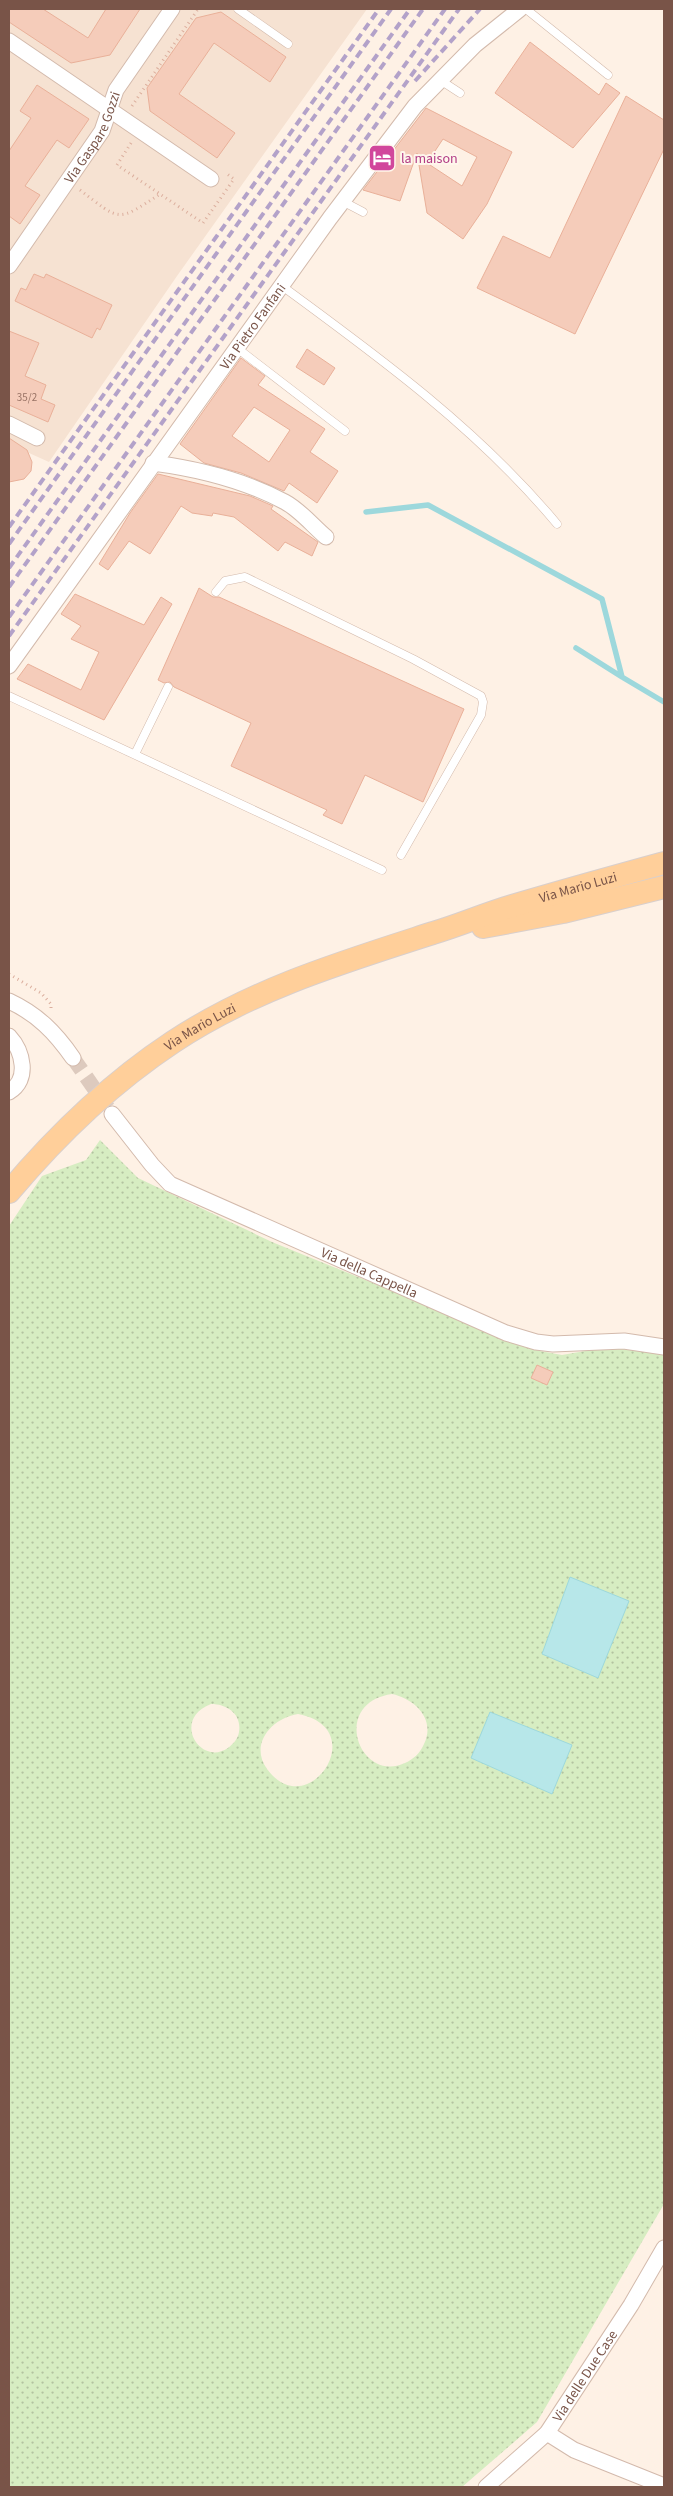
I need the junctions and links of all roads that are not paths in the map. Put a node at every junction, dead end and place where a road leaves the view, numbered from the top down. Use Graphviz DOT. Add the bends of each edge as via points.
graph roads {
  1 [pos="172,9"];
  2 [pos="238,9"];
  3 [pos="520,9"];
  4 [pos="526,9"];
  5 [pos="9,41"];
  6 [pos="288,44"];
  7 [pos="608,75"];
  8 [pos="440,80"];
  9 [pos="460,93"];
  10 [pos="109,109"];
  11 [pos="211,179"];
  12 [pos="344,202"];
  13 [pos="363,212"];
  14 [pos="9,266"];
  15 [pos="282,286"];
  16 [pos="237,348"];
  17 [pos="9,424"];
  18 [pos="345,430"];
  19 [pos="38,438"];
  20 [pos="154,463"];
  21 [pos="557,524"];
  22 [pos="326,537"];
  23 [pos="216,592"];
  24 [pos="9,666"];
  25 [pos="168,687"];
  26 [pos="9,696"];
  27 [pos="135,754"];
  28 [pos="401,855"];
  29 [pos="664,863"];
  30 [pos="382,870"];
  31 [pos="664,887"];
  32 [pos="434,933"];
  33 [pos="9,1001"];
  34 [pos="9,1036"];
  35 [pos="73,1058"];
  36 [pos="9,1092"];
  37 [pos="112,1114"];
  38 [pos="9,1192"];
  39 [pos="664,1347"];
  40 [pos="664,2248"];
  41 [pos="547,2433"];
  42 [pos="664,2486"];
  43 [pos="486,2487"];
  1 -- 10 [label="street, Via Gaspare Gozzi" via="116,90"];
  2 -- 6 [label="lane"];
  3 -- 8 [label="street, Via Pietro Fanfani" via="475,45"];
  4 -- 7 [label="lane"];
  5 -- 10 [label="street"];
  8 -- 9 [label="lane"];
  8 -- 12 [label="street, Via Pietro Fanfani" via="415,106"];
  10 -- 11 [label="street"];
  10 -- 14 [label="street, Via Gaspare Gozzi" via="102,131"];
  12 -- 13 [label="lane"];
  12 -- 15 [label="street, Via Pietro Fanfani"];
  15 -- 16 [label="street, Via Pietro Fanfani"];
  15 -- 21 [label="lane" via="429,398 530,491"];
  16 -- 18 [label="lane"];
  16 -- 20 [label="street, Via Pietro Fanfani"];
  17 -- 19 [label="street"];
  20 -- 22 [label="street" via="188,468 241,483 286,503"];
  20 -- 24 [label="street, Via Pietro Fanfani"];
  23 -- 28 [label="lane" via="232,578 253,580 481,696 481,715"];
  25 -- 27 [label="lane"];
  26 -- 27 [label="lane"];
  27 -- 30 [label="lane"];
  29 -- 32 [label="main road, Via Mario Luzi" via="510,906"];
  31 -- 32 [label="main road, Via Mario Luzi" via="564,912"];
  32 -- 38 [label="main road, Via Mario Luzi" via="364,954 284,984 241,1003 174,1041 142,1063 74,1120"];
  33 -- 35 [label="street" via="39,1018 57,1035"];
  34 -- 36 [label="street" via="21,1054 22,1065 18,1084"];
  37 -- 39 [label="street, Via della Cappella" via="170,1184 506,1333 553,1344 624,1341"];
  40 -- 41 [label="street, Via delle Due Case"];
  41 -- 42 [label="street" via="574,2450"];
  41 -- 43 [label="street, Via delle Due Case"];
}
